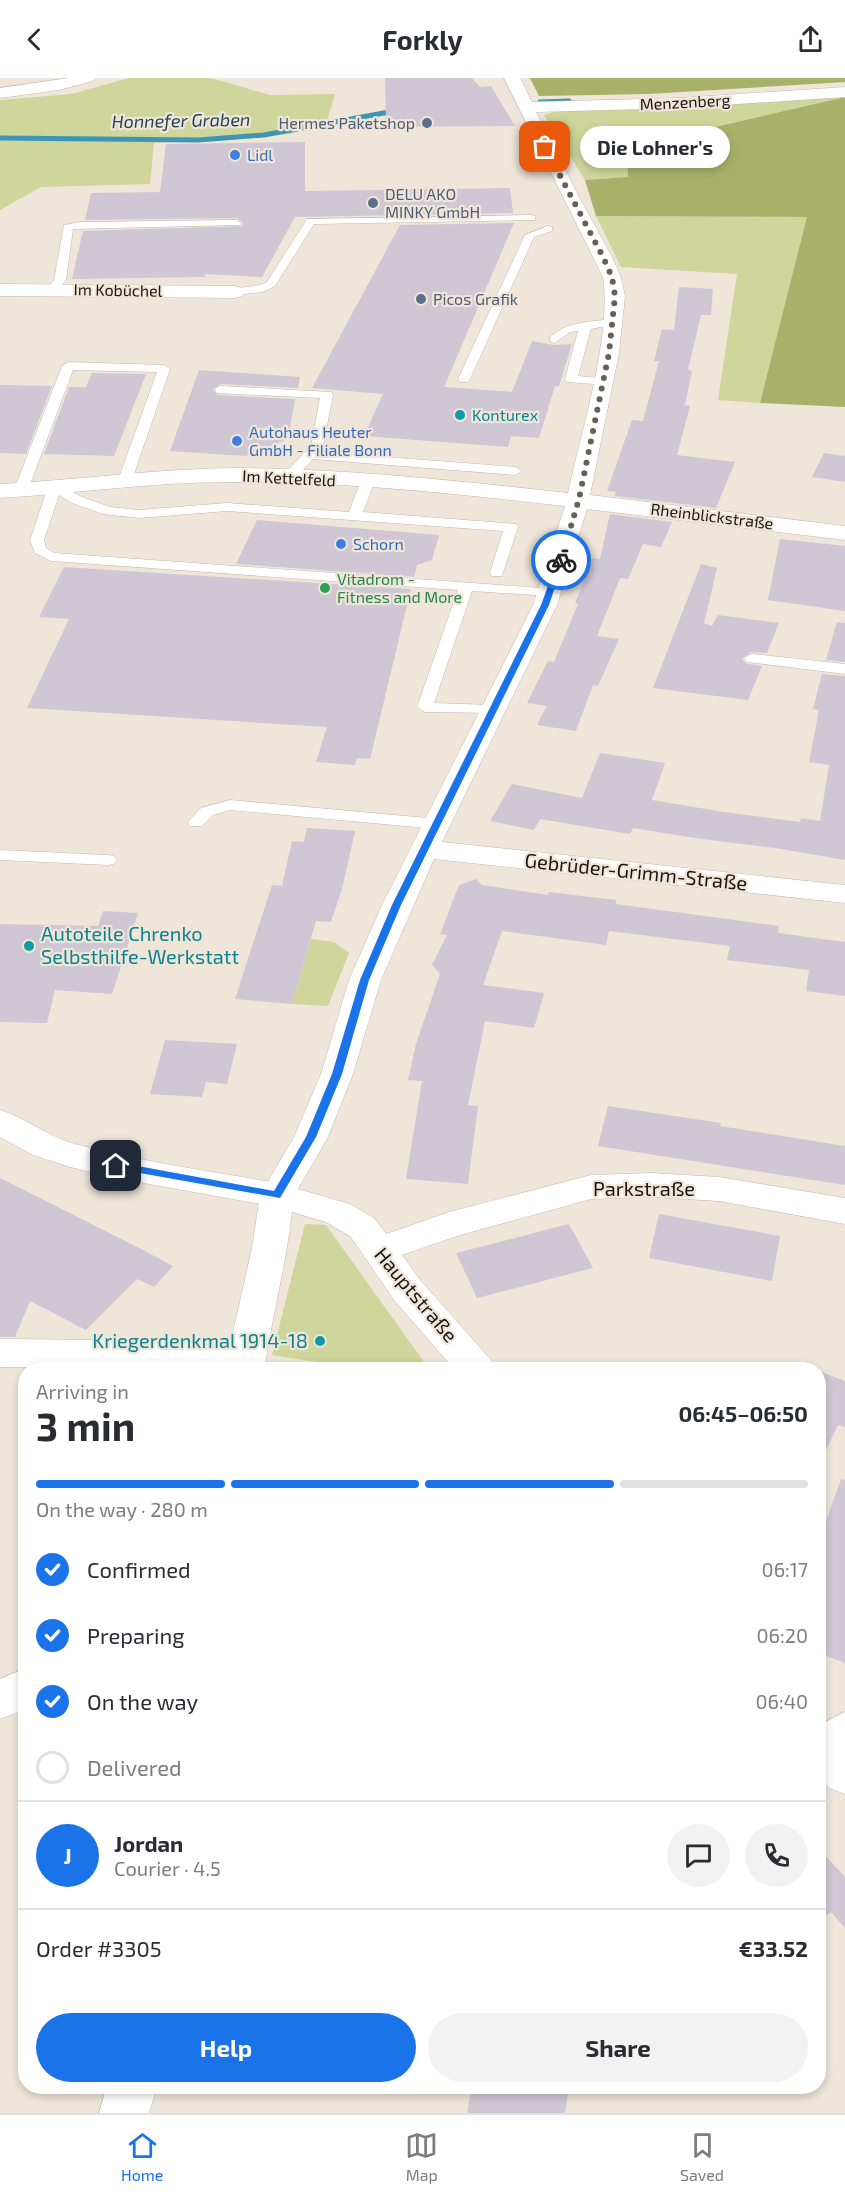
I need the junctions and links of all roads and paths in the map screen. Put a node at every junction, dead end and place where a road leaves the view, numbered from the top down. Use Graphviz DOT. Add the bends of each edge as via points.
graph roads {
  1 [pos="88,78"];
  2 [pos="512,78"];
  3 [pos="845,92"];
  4 [pos="0,93"];
  5 [pos="526,107"];
  6 [pos="531,218"];
  7 [pos="236,223"];
  8 [pos="548,229"];
  9 [pos="0,290"];
  10 [pos="52,290"];
  11 [pos="236,291"];
  12 [pos="612,322"];
  13 [pos="586,324"];
  14 [pos="554,339"];
  15 [pos="465,379"];
  16 [pos="603,382"];
  17 [pos="221,390"];
  18 [pos="310,455"];
  19 [pos="516,471"];
  20 [pos="289,477"];
  21 [pos="125,480"];
  22 [pos="367,483"];
  23 [pos="55,487"];
  24 [pos="11,490"];
  25 [pos="579,499"];
  26 [pos="354,517"];
  27 [pos="845,533"];
  28 [pos="497,573"];
  29 [pos="466,586"];
  30 [pos="550,592"];
  31 [pos="752,659"];
  32 [pos="845,669"];
  33 [pos="492,710"];
  34 [pos="196,822"];
  35 [pos="432,837"];
  36 [pos="0,855"];
  37 [pos="108,860"];
  38 [pos="845,894"];
  39 [pos="0,1122"];
  40 [pos="277,1195"];
  41 [pos="845,1211"];
  42 [pos="378,1250"];
  43 [pos="0,1353"];
  44 [pos="172,1362"];
  45 [pos="249,1362"];
  46 [pos="471,1362"];
  47 [pos="18,1691"];
  48 [pos="0,1700"];
  49 [pos="130,2094"];
  50 [pos="124,2113"];
  1 -- 4 [label="street" via="59,86"];
  2 -- 5 [label="street"];
  3 -- 5 [label="street, Menzenberg" via="679,103"];
  5 -- 12 [label="street" via="612,277"];
  6 -- 11 [label="lane" via="311,221 271,284 263,289"];
  7 -- 10 [label="lane" via="68,227 60,280"];
  8 -- 15 [label="lane" via="530,235"];
  9 -- 10 [label="street, Im Kobüchel"];
  10 -- 11 [label="street, Im Kobüchel"];
  12 -- 13 [label="lane"];
  12 -- 16 [label="street"];
  13 -- 14 [label="lane" via="566,329"];
  13 -- 16 [label="lane" via="571,379"];
  16 -- 25 [label="street"];
  17 -- 18 [label="lane" via="327,395 317,447"];
  18 -- 19 [label="lane"];
  18 -- 20 [label="lane"];
  20 -- 21 [label="street, Im Kettelfeld" via="225,475"];
  20 -- 22 [label="street, Im Kettelfeld"];
  21 -- 23 [label="street, Im Kettelfeld"];
  21 -- 24 [label="lane" via="164,369 68,366"];
  22 -- 25 [label="street, Im Kettelfeld"];
  22 -- 26 [label="lane"];
  23 -- 24 [label="street, Im Kettelfeld"];
  23 -- 26 [label="lane" via="108,511 139,514 227,507"];
  23 -- 29 [label="lane" via="37,540 40,550 51,557"];
  25 -- 27 [label="street, Rheinblickstraße"];
  25 -- 30 [label="street"];
  26 -- 28 [label="lane" via="511,526"];
  29 -- 30 [label="lane"];
  29 -- 33 [label="lane" via="425,707"];
  30 -- 33 [label="street"];
  31 -- 32 [label="lane"];
  33 -- 35 [label="street"];
  34 -- 35 [label="lane" via="215,807 230,805"];
  35 -- 38 [label="street, Gebrüder-Grimm-Straße"];
  35 -- 40 [label="street" via="365,980 337,1074 311,1137"];
  36 -- 37 [label="lane"];
  39 -- 40 [label="street, Hauptstraße" via="45,1147 70,1155"];
  40 -- 42 [label="street, Hauptstraße" via="338,1214 363,1227"];
  40 -- 45 [label="street"];
  41 -- 42 [label="street, Parkstraße" via="719,1190 652,1185 591,1187 449,1225"];
  42 -- 46 [label="street, Hauptstraße" via="408,1291"];
  43 -- 44 [label="street"];
  47 -- 48 [label="street"];
  49 -- 50 [label="street"];
}
